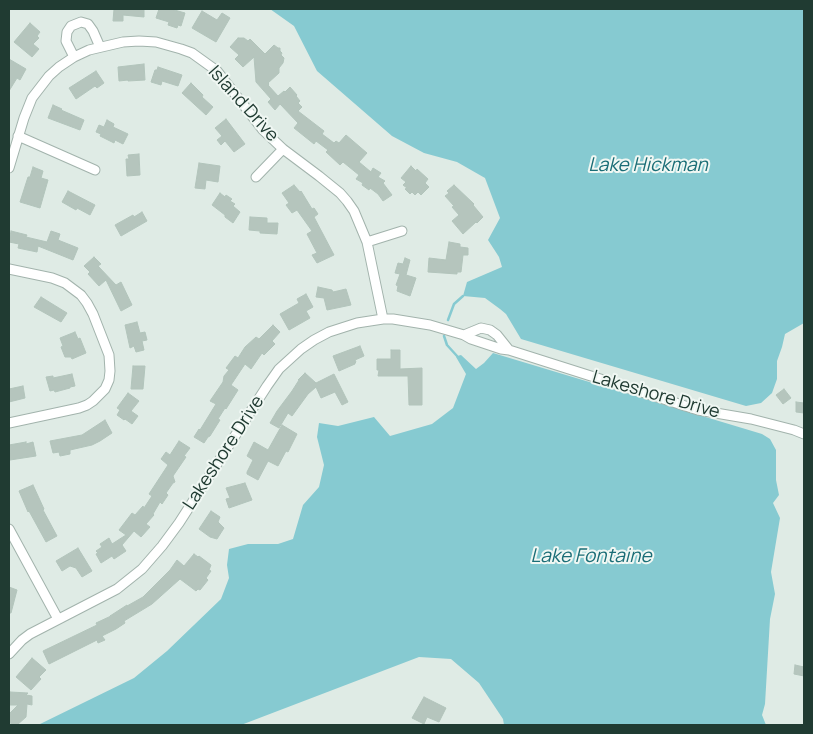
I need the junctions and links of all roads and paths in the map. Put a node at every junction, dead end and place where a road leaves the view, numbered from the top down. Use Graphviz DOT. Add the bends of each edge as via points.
graph roads {
  1 [pos="100,47"];
  2 [pos="74,57"];
  3 [pos="18,136"];
  4 [pos="283,149"];
  5 [pos="9,168"];
  6 [pos="95,170"];
  7 [pos="256,178"];
  8 [pos="402,231"];
  9 [pos="367,242"];
  10 [pos="9,269"];
  11 [pos="383,319"];
  12 [pos="464,335"];
  13 [pos="509,350"];
  14 [pos="9,423"];
  15 [pos="804,434"];
  16 [pos="9,529"];
  17 [pos="58,619"];
  18 [pos="9,654"];
  1 -- 2 [label="street, Island Drive"];
  1 -- 2 [label="street" via="93,30 81,22 71,26 67,32 66,42"];
  1 -- 4 [label="street, Island Drive" via="123,42 156,42 192,53 217,71 263,130"];
  2 -- 3 [label="street, Island Drive" via="39,88"];
  3 -- 5 [label="street, Island Drive"];
  3 -- 6 [label="street"];
  4 -- 7 [label="street"];
  4 -- 9 [label="street, Island Drive" via="340,192 354,211"];
  8 -- 9 [label="street"];
  9 -- 11 [label="street, Island Drive"];
  10 -- 14 [label="street" via="52,278 81,295 88,303 109,355 110,371 105,389 87,405"];
  11 -- 12 [label="street, Lakeshore Drive" via="408,320"];
  11 -- 17 [label="street, Lakeshore Drive" via="328,332 290,358 267,386 179,523 151,559 117,589"];
  12 -- 13 [label="street, Lakeshore Drive"];
  12 -- 13 [label="street, Lakeshore Drive" via="481,328 490,330"];
  13 -- 15 [label="street, Lakeshore Drive" via="698,410 751,419"];
  16 -- 17 [label="street"];
  17 -- 18 [label="street, Lakeshore Drive" via="30,634"];
}
